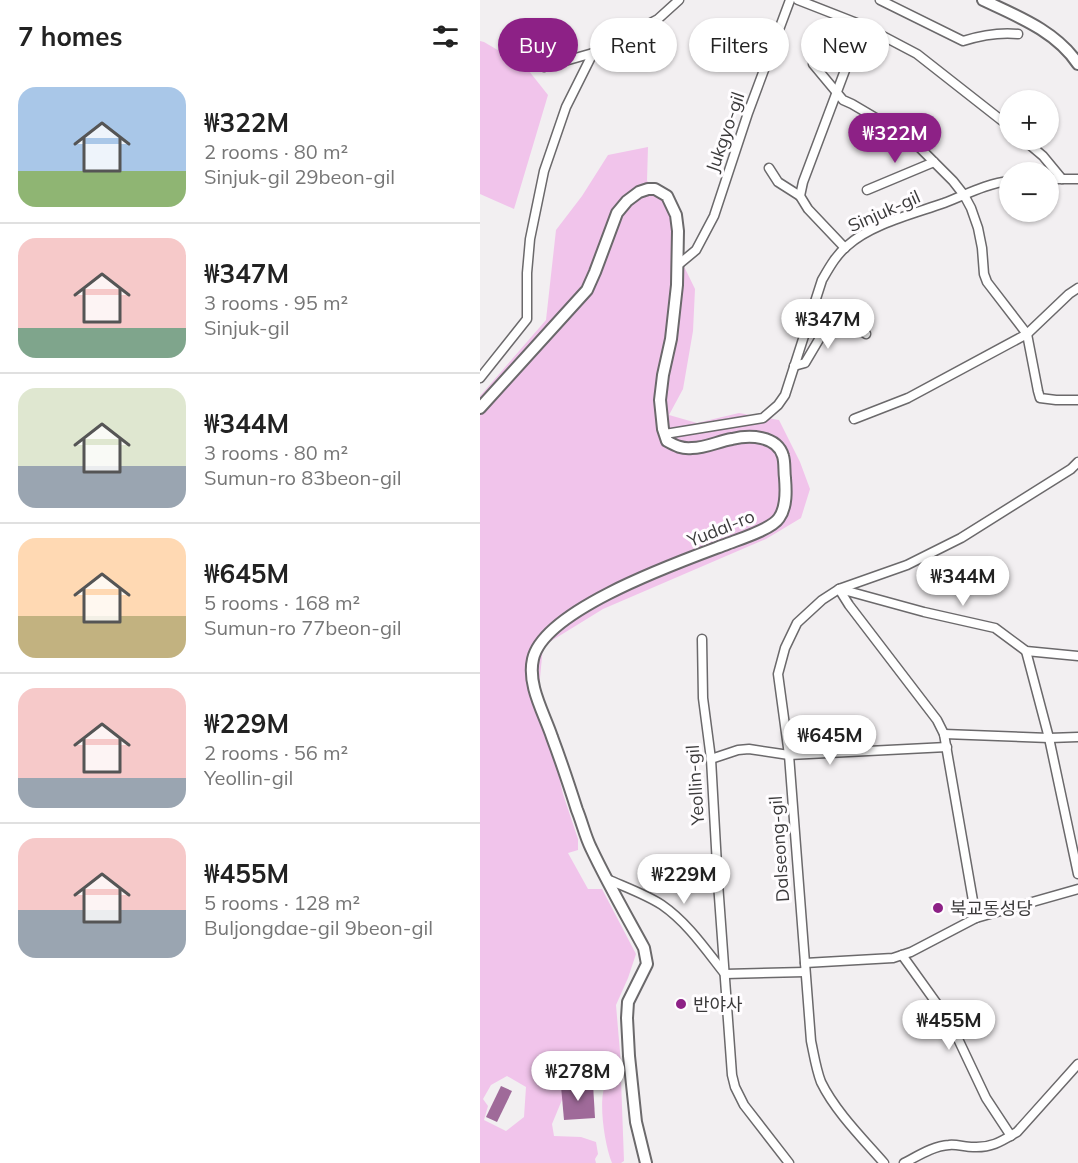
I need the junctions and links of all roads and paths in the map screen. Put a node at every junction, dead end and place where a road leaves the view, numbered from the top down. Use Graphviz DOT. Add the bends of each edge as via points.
graph roads {
  1 [pos="680,0"];
  2 [pos="790,0"];
  3 [pos="798,0"];
  4 [pos="880,0"];
  5 [pos="982,0"];
  6 [pos="659,18"];
  7 [pos="844,18"];
  8 [pos="1018,34"];
  9 [pos="889,39"];
  10 [pos="590,59"];
  11 [pos="1078,64"];
  12 [pos="819,72"];
  13 [pos="844,72"];
  14 [pos="837,92"];
  15 [pos="999,118"];
  16 [pos="1036,150"];
  17 [pos="934,162"];
  18 [pos="769,168"];
  19 [pos="1062,179"];
  20 [pos="1078,179"];
  21 [pos="999,183"];
  22 [pos="867,190"];
  23 [pos="964,195"];
  24 [pos="800,196"];
  25 [pos="845,248"];
  26 [pos="678,265"];
  27 [pos="1078,288"];
  28 [pos="866,334"];
  29 [pos="1027,334"];
  30 [pos="794,366"];
  31 [pos="480,378"];
  32 [pos="1078,400"];
  33 [pos="480,408"];
  34 [pos="854,419"];
  35 [pos="665,434"];
  36 [pos="1078,462"];
  37 [pos="839,589"];
  38 [pos="702,639"];
  39 [pos="1026,651"];
  40 [pos="1078,656"];
  41 [pos="944,734"];
  42 [pos="1078,736"];
  43 [pos="1049,738"];
  44 [pos="947,747"];
  45 [pos="789,755"];
  46 [pos="711,759"];
  47 [pos="1078,874"];
  48 [pos="607,879"];
  49 [pos="1078,889"];
  50 [pos="976,918"];
  51 [pos="902,955"];
  52 [pos="805,968"];
  53 [pos="725,974"];
  54 [pos="1078,1064"];
  55 [pos="1011,1136"];
  56 [pos="646,1163"];
  57 [pos="789,1163"];
  58 [pos="884,1163"];
  59 [pos="904,1163"];
  1 -- 6 [label="street"];
  2 -- 26 [label="street, Jukgyo-gil" via="714,216 696,250"];
  3 -- 7 [label="street"];
  4 -- 8 [label="street" via="963,41 991,33"];
  5 -- 11 [label="street" via="1030,22 1063,46"];
  9 -- 15 [label="street" via="917,54"];
  10 -- 31 [label="street" via="566,107 544,171 530,239 527,319"];
  12 -- 14 [label="street"];
  13 -- 14 [label="street"];
  14 -- 17 [label="street" via="843,100 918,146"];
  14 -- 24 [label="street"];
  16 -- 19 [label="street"];
  17 -- 22 [label="street"];
  17 -- 23 [label="street"];
  18 -- 24 [label="street" via="778,182"];
  19 -- 20 [label="street"];
  21 -- 23 [label="street, Sinjuk-gil"];
  23 -- 25 [label="street, Sinjuk-gil" via="878,227"];
  23 -- 29 [label="street" via="978,228 985,278"];
  24 -- 25 [label="street"];
  25 -- 30 [label="street, Sinjuk-gil" via="822,280"];
  26 -- 33 [label="street" via="676,215 667,196 656,189 639,192 617,213 587,290"];
  26 -- 35 [label="street" via="660,400"];
  27 -- 29 [label="street"];
  28 -- 30 [label="street" via="834,315 805,363"];
  29 -- 32 [label="street" via="1040,398"];
  29 -- 34 [label="street" via="908,398"];
  30 -- 35 [label="street, Sinjuk-gil" via="785,394 763,418"];
  35 -- 48 [label="street, Yudal-ro" via="667,441 679,448 733,438 769,440 783,456 786,492 779,518 769,526 640,578 591,603 552,629 533,657 536,694 590,846"];
  36 -- 37 [label="street, Dalseong-gil" via="961,538 906,565"];
  37 -- 39 [label="street" via="995,628"];
  37 -- 41 [label="street"];
  37 -- 45 [label="street, Dalseong-gil" via="797,622 785,648 778,674"];
  38 -- 46 [label="street, Yeollin-gil"];
  39 -- 40 [label="street"];
  39 -- 43 [label="street"];
  41 -- 43 [label="street"];
  41 -- 44 [label="street"];
  42 -- 43 [label="street"];
  43 -- 47 [label="street"];
  44 -- 45 [label="street"];
  44 -- 50 [label="street"];
  45 -- 46 [label="street" via="749,749"];
  45 -- 52 [label="street, Dalseong-gil"];
  46 -- 53 [label="street, Yeollin-gil"];
  48 -- 53 [label="street" via="660,903 674,914"];
  48 -- 56 [label="street, Yudal-ro" via="644,948 646,964 628,1002 627,1018 636,1122"];
  49 -- 50 [label="street"];
  50 -- 51 [label="street"];
  51 -- 52 [label="street"];
  51 -- 55 [label="street" via="950,1022 986,1098"];
  52 -- 53 [label="street"];
  52 -- 58 [label="street, Dalseong-gil" via="811,1041 820,1079 841,1113"];
  53 -- 57 [label="street, Yeollin-gil" via="735,1087 744,1105"];
  54 -- 55 [label="street"];
  55 -- 59 [label="street" via="993,1146 949,1144"];
}
